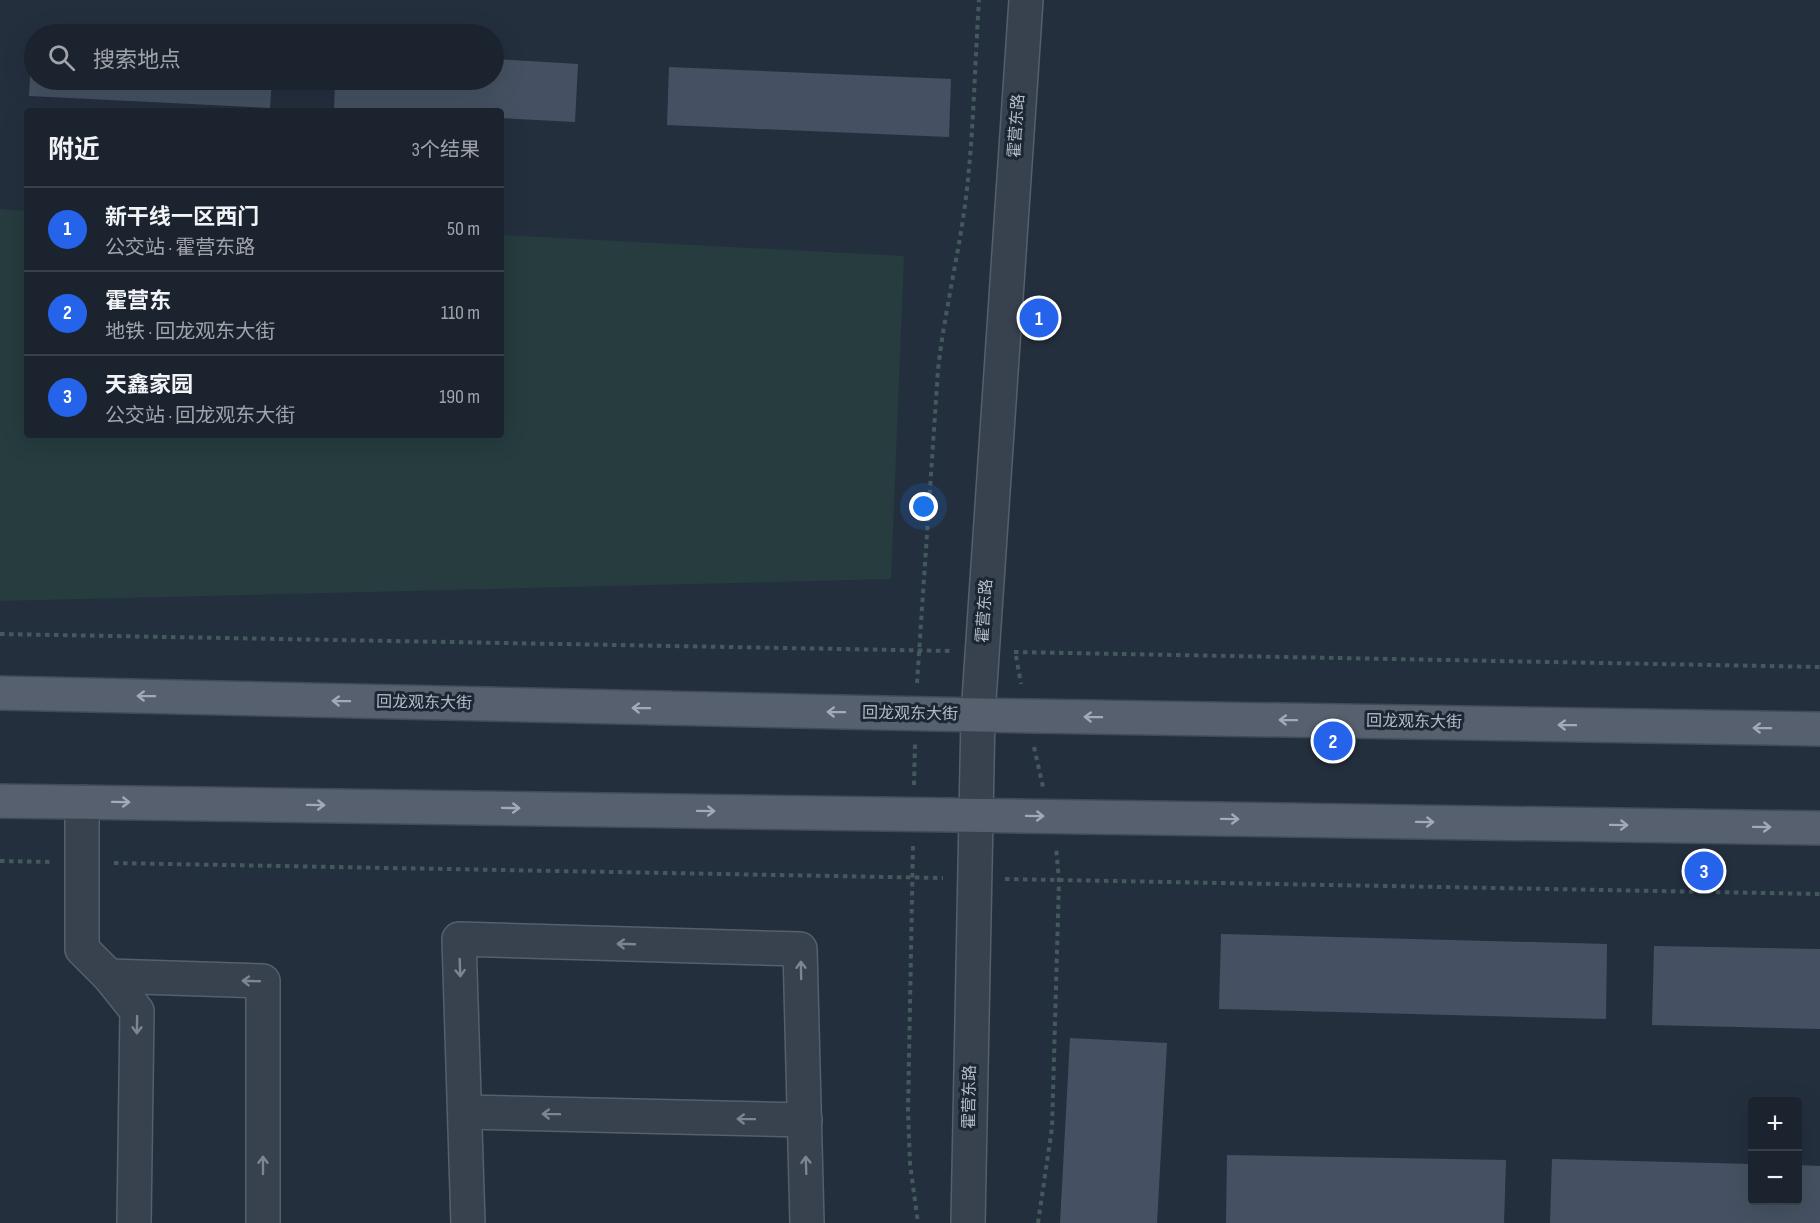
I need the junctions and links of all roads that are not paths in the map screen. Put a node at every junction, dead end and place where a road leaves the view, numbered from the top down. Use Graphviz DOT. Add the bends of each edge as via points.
graph roads {
  1 [pos="1026,0"];
  2 [pos="0,693"];
  3 [pos="978,715"];
  4 [pos="1820,729"];
  5 [pos="0,801"];
  6 [pos="82,802"];
  7 [pos="976,815"];
  8 [pos="1820,828"];
  9 [pos="109,976"];
  10 [pos="465,1112"];
  11 [pos="805,1120"];
  12 [pos="134,1223"];
  13 [pos="263,1223"];
  14 [pos="468,1223"];
  15 [pos="807,1223"];
  16 [pos="968,1223"];
  1 -- 3 [label="street, 霍营东路"];
  3 -- 2 [label="main road, 回龙观东大街, one-way"];
  4 -- 3 [label="main road, 回龙观东大街, one-way"];
  3 -- 7 [label="street, 霍营东路"];
  5 -- 6 [label="main road"];
  6 -- 7 [label="main road, one-way"];
  6 -- 9 [label="street" via="81,949"];
  7 -- 8 [label="main road, one-way"];
  7 -- 16 [label="street, 霍营东路"];
  9 -- 12 [label="street, one-way" via="137,1011"];
  13 -- 9 [label="street, one-way" via="263,981"];
  11 -- 10 [label="street, one-way"];
  11 -- 10 [label="street, one-way" via="800,949 459,939"];
  10 -- 14 [label="street"];
  15 -- 11 [label="street, one-way"];
}
